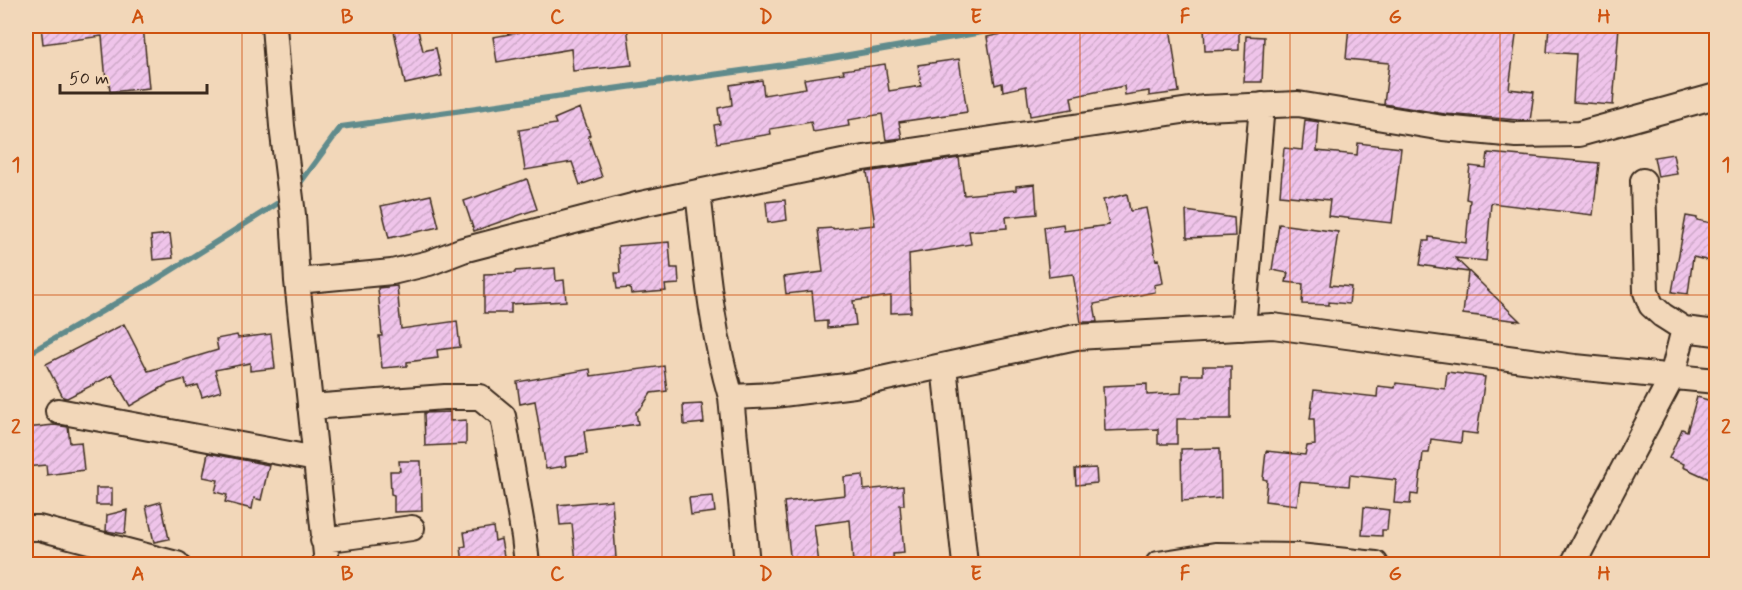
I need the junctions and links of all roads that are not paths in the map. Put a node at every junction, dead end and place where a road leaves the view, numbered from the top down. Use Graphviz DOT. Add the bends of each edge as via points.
graph roads {
  1 [pos="274,26"];
  2 [pos="1716,96"];
  3 [pos="1262,105"];
  4 [pos="1643,181"];
  5 [pos="698,192"];
  6 [pos="297,281"];
  7 [pos="1243,328"];
  8 [pos="1684,328"];
  9 [pos="1716,333"];
  10 [pos="944,366"];
  11 [pos="1672,377"];
  12 [pos="1716,381"];
  13 [pos="730,397"];
  14 [pos="310,407"];
  15 [pos="58,411"];
  16 [pos="316,459"];
  17 [pos="26,528"];
  18 [pos="412,528"];
  19 [pos="323,540"];
  20 [pos="177,564"];
  21 [pos="327,564"];
  22 [pos="527,564"];
  23 [pos="747,564"];
  24 [pos="965,564"];
  25 [pos="1158,564"];
  26 [pos="1376,564"];
  27 [pos="1573,564"];
  1 -- 6 [label="street"];
  2 -- 3 [label="street" via="1579,134 1516,135 1443,128 1298,104"];
  3 -- 5 [label="street" via="1203,108 857,159"];
  3 -- 7 [label="street"];
  4 -- 8 [label="street" via="1646,292 1662,315"];
  5 -- 6 [label="street" via="463,250 392,272"];
  5 -- 13 [label="street" via="711,309"];
  6 -- 14 [label="street"];
  7 -- 10 [label="street" via="1076,337"];
  7 -- 11 [label="street" via="1274,326"];
  8 -- 9 [label="street"];
  8 -- 11 [label="street"];
  10 -- 13 [label="street" via="854,386"];
  10 -- 24 [label="street"];
  11 -- 12 [label="street"];
  11 -- 27 [label="street"];
  13 -- 23 [label="street"];
  14 -- 16 [label="street"];
  14 -- 22 [label="street" via="480,397 503,416"];
  15 -- 16 [label="street"];
  16 -- 19 [label="street"];
  17 -- 20 [label="street" via="39,528"];
  18 -- 19 [label="street"];
  19 -- 21 [label="street"];
  25 -- 26 [label="street" via="1215,555 1298,556"];
}
